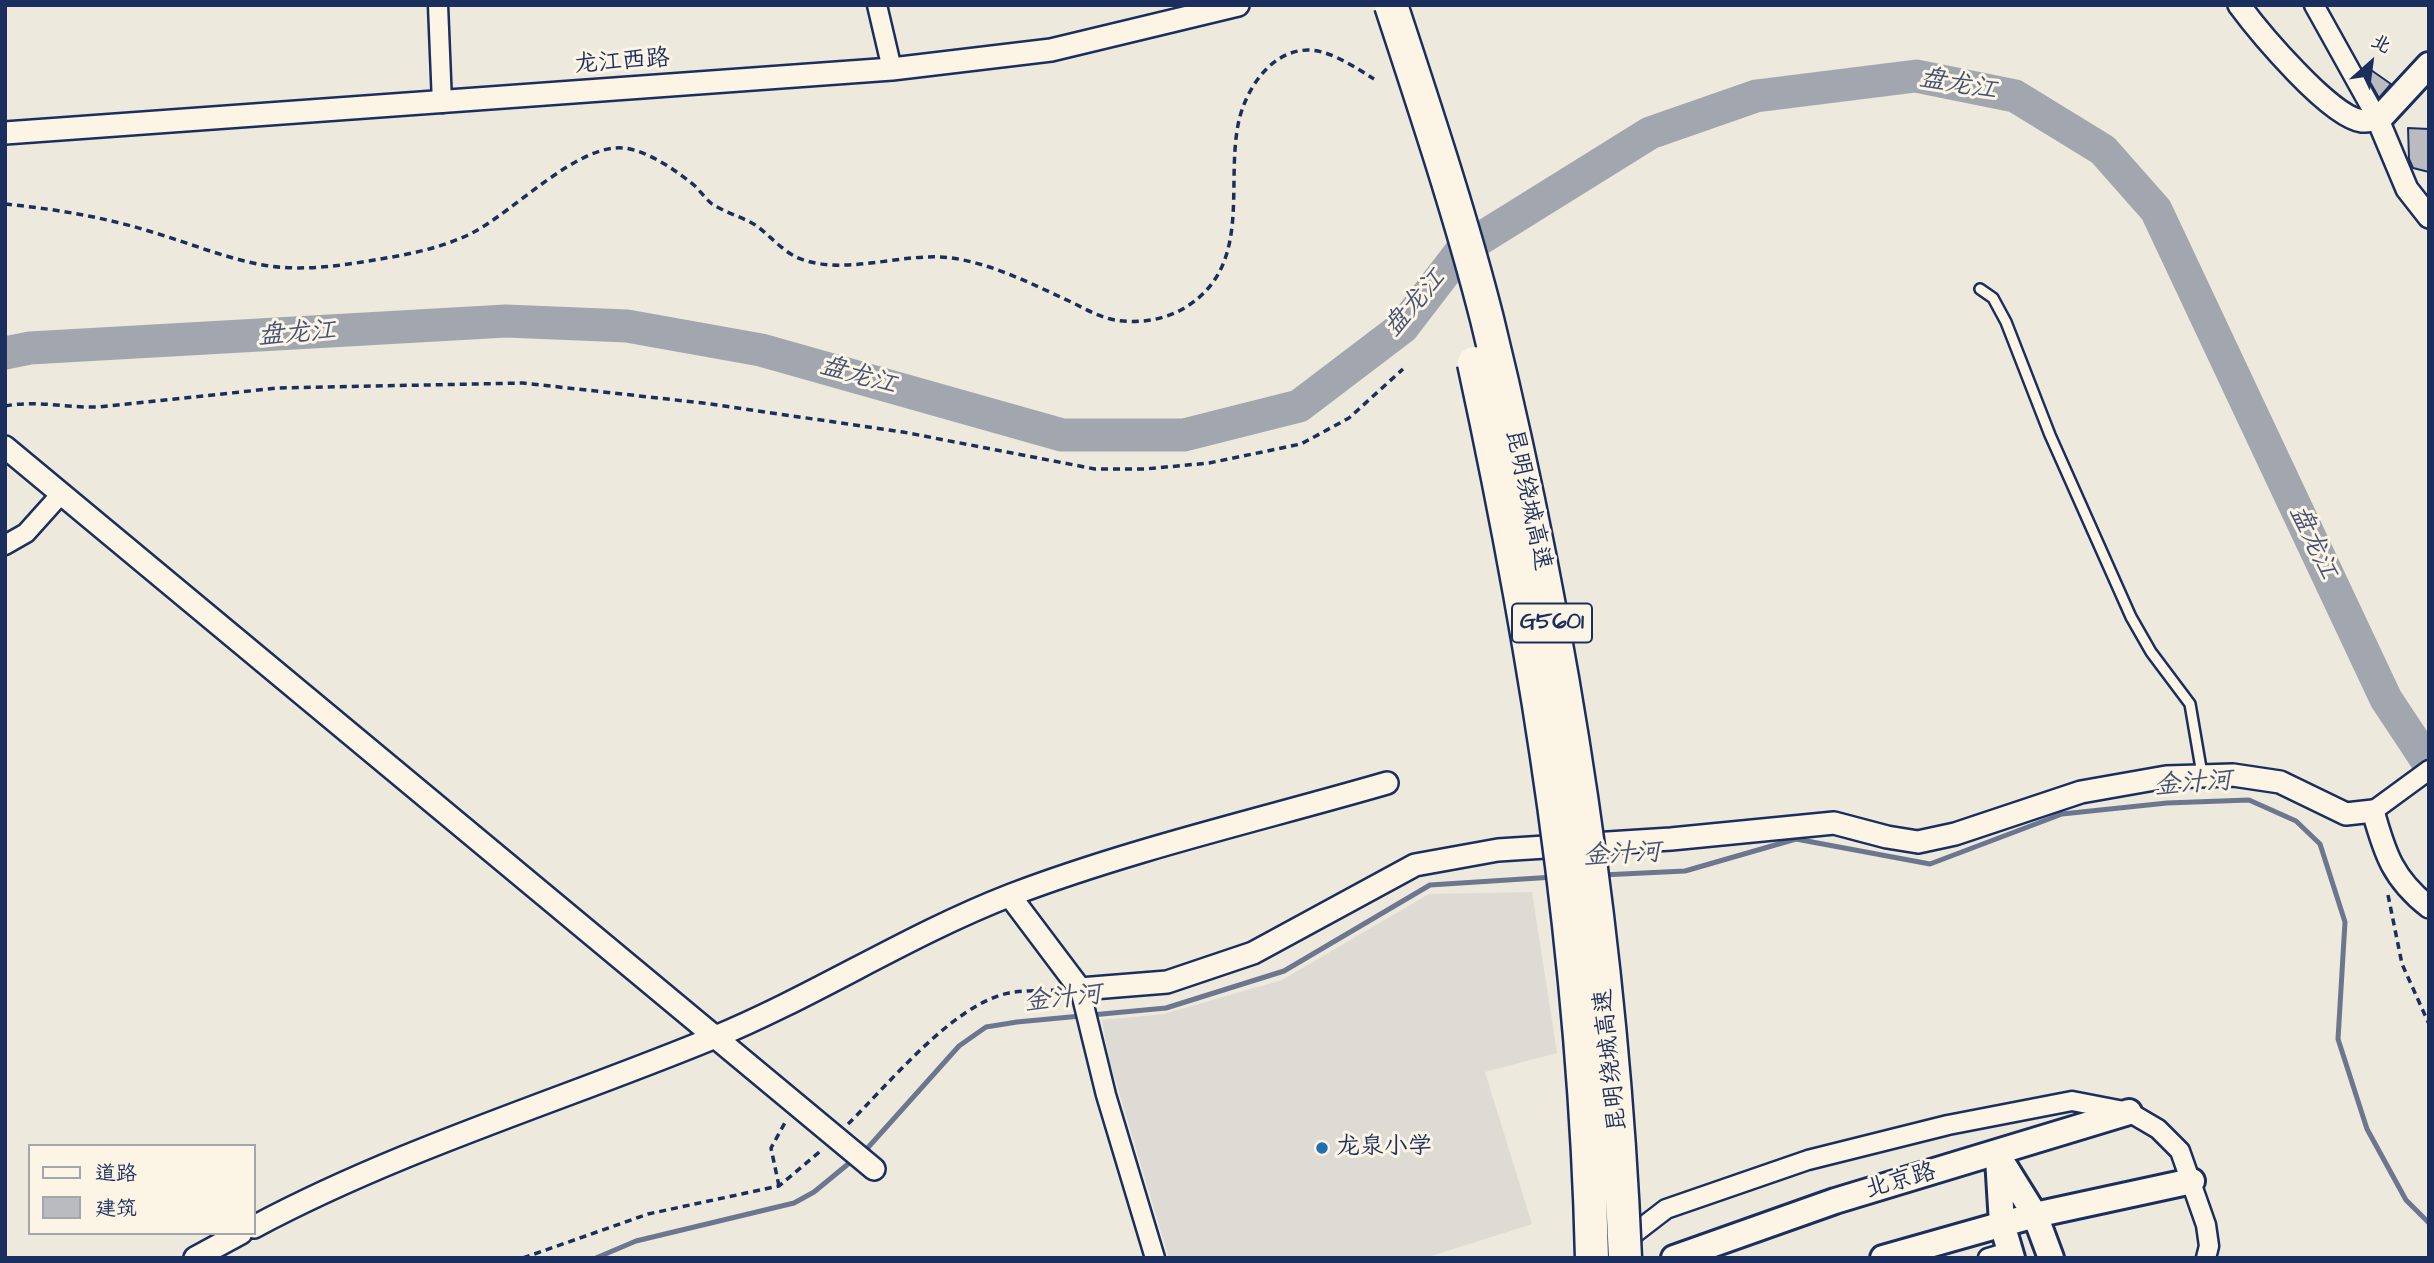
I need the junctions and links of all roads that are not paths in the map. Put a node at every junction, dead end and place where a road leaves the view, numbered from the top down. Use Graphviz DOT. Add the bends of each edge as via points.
graph roads {
  1 [pos="438,5"];
  2 [pos="877,5"];
  3 [pos="1238,5"];
  4 [pos="1372,5"];
  5 [pos="1391,5"];
  6 [pos="2239,5"];
  7 [pos="2314,5"];
  8 [pos="2429,65"];
  9 [pos="892,69"];
  10 [pos="442,103"];
  11 [pos="2378,120"];
  12 [pos="5,133"];
  13 [pos="2429,217"];
  14 [pos="1980,289"];
  15 [pos="5,446"];
  16 [pos="61,494"];
  17 [pos="5,545"];
  18 [pos="2429,770"];
  19 [pos="2202,776"];
  20 [pos="1387,783"];
  21 [pos="2373,811"];
  22 [pos="1010,896"];
  23 [pos="2429,907"];
  24 [pos="1080,989"];
  25 [pos="715,1037"];
  26 [pos="2129,1112"];
  27 [pos="1997,1154"];
  28 [pos="874,1169"];
  29 [pos="2192,1181"];
  30 [pos="2035,1215"];
  31 [pos="2002,1224"];
  32 [pos="256,1226"];
  33 [pos="238,1235"];
  34 [pos="2003,1256"];
  35 [pos="195,1258"];
  36 [pos="1155,1258"];
  37 [pos="1594,1258"];
  38 [pos="1625,1258"];
  39 [pos="1674,1258"];
  40 [pos="1883,1258"];
  41 [pos="2052,1258"];
  42 [pos="2206,1258"];
  1 -- 10 [label="street"];
  2 -- 9 [label="street"];
  3 -- 9 [label="street, 龙江西路" via="1051,50"];
  4 -- 37 [label="highway, 昆明绕城高速 / G5601, bridge" via="1463,309 1514,546 1556,802 1590,1148"];
  5 -- 38 [label="highway, 昆明绕城高速 / G5601, bridge" via="1486,317 1541,559 1570,717 1601,946 1619,1117"];
  6 -- 11 [label="street" via="2259,32 2341,111 2360,121"];
  7 -- 11 [label="street"];
  8 -- 11 [label="main road"];
  9 -- 10 [label="street, 龙江西路"];
  10 -- 12 [label="street, 龙江西路"];
  11 -- 13 [label="street" via="2407,190"];
  14 -- 19 [label="lane" via="1993,298 2006,321 2050,435 2131,617 2190,704"];
  15 -- 16 [label="street"];
  16 -- 17 [label="street" via="26,533"];
  16 -- 25 [label="street"];
  18 -- 21 [label="street"];
  19 -- 21 [label="street" via="2280,782 2346,814"];
  19 -- 24 [label="street" via="2166,777 2081,792 1918,842 1835,823 1498,850 1415,864 1253,953 1167,982"];
  20 -- 22 [label="street"];
  21 -- 23 [label="street" via="2406,889"];
  22 -- 24 [label="street"];
  22 -- 25 [label="street"];
  24 -- 36 [label="street" via="1091,1024 1091,1044"];
  25 -- 28 [label="street"];
  25 -- 32 [label="street" via="379,1167"];
  26 -- 27 [label="main road, 北京路"];
  26 -- 29 [label="street" via="2158,1129 2180,1151"];
  26 -- 37 [label="street" via="2072,1101 1854,1147 1666,1209 1614,1249"];
  27 -- 30 [label="main road"];
  27 -- 31 [label="main road"];
  27 -- 39 [label="main road, 北京路" via="1835,1201"];
  29 -- 30 [label="main road"];
  29 -- 42 [label="street" via="2206,1226"];
  30 -- 31 [label="main road"];
  30 -- 41 [label="main road"];
  31 -- 34 [label="main road"];
  31 -- 40 [label="main road"];
  33 -- 35 [label="street"];
}
